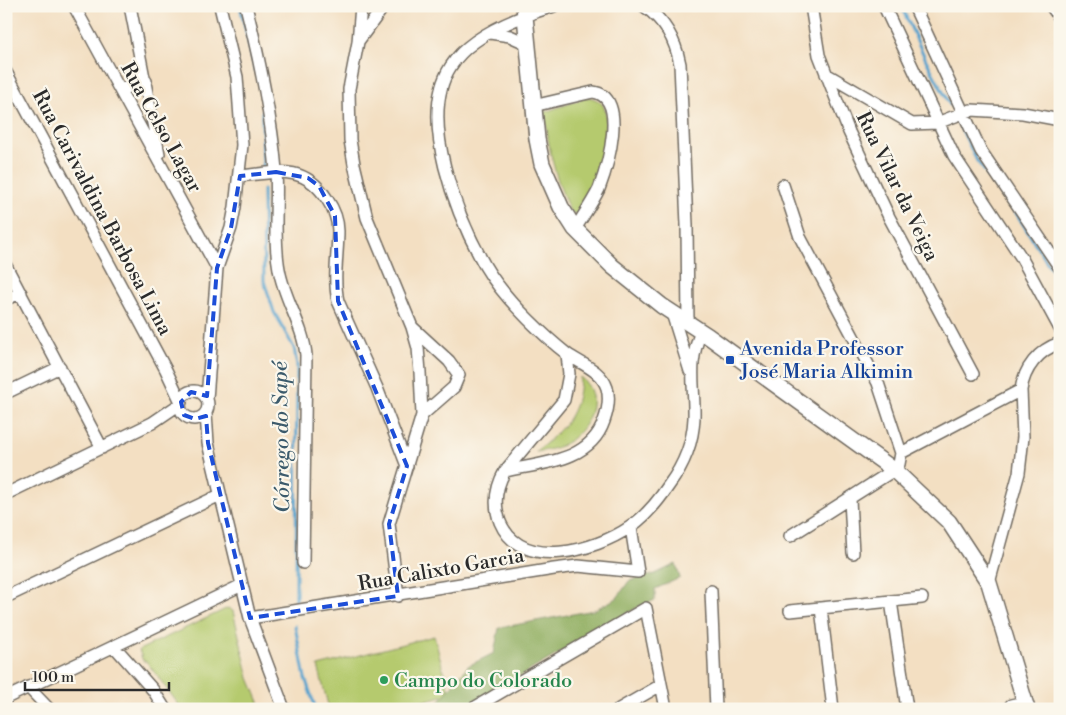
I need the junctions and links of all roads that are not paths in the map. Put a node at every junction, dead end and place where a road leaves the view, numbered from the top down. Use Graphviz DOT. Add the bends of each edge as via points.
graph roads {
  1 [pos="74,6"];
  2 [pos="130,6"];
  3 [pos="220,6"];
  4 [pos="246,6"];
  5 [pos="361,6"];
  6 [pos="384,6"];
  7 [pos="554,6"];
  8 [pos="644,6"];
  9 [pos="811,6"];
  10 [pos="884,6"];
  11 [pos="914,6"];
  12 [pos="1051,6"];
  13 [pos="525,11"];
  14 [pos="1060,18"];
  15 [pos="490,32"];
  16 [pos="358,42"];
  17 [pos="528,44"];
  18 [pos="6,72"];
  19 [pos="826,74"];
  20 [pos="146,81"];
  21 [pos="120,90"];
  22 [pos="533,106"];
  23 [pos="963,111"];
  24 [pos="1060,120"];
  25 [pos="937,122"];
  26 [pos="160,160"];
  27 [pos="276,172"];
  28 [pos="240,176"];
  29 [pos="783,185"];
  30 [pos="575,229"];
  31 [pos="6,266"];
  32 [pos="217,268"];
  33 [pos="1060,268"];
  34 [pos="21,292"];
  35 [pos="6,300"];
  36 [pos="672,313"];
  37 [pos="688,323"];
  38 [pos="412,327"];
  39 [pos="1060,330"];
  40 [pos="701,332"];
  41 [pos="1060,343"];
  42 [pos="568,354"];
  43 [pos="210,356"];
  44 [pos="60,367"];
  45 [pos="973,374"];
  46 [pos="691,375"];
  47 [pos="1022,390"];
  48 [pos="6,393"];
  49 [pos="207,399"];
  50 [pos="187,404"];
  51 [pos="206,413"];
  52 [pos="422,415"];
  53 [pos="208,443"];
  54 [pos="102,448"];
  55 [pos="901,453"];
  56 [pos="407,466"];
  57 [pos="894,470"];
  58 [pos="505,471"];
  59 [pos="6,494"];
  60 [pos="220,495"];
  61 [pos="850,500"];
  62 [pos="631,526"];
  63 [pos="790,536"];
  64 [pos="853,552"];
  65 [pos="303,563"];
  66 [pos="989,583"];
  67 [pos="242,585"];
  68 [pos="711,591"];
  69 [pos="398,596"];
  70 [pos="6,597"];
  71 [pos="922,598"];
  72 [pos="891,601"];
  73 [pos="821,608"];
  74 [pos="790,611"];
  75 [pos="250,618"];
  76 [pos="114,646"];
  77 [pos="662,685"];
  78 [pos="28,688"];
  79 [pos="6,698"];
  80 [pos="1021,705"];
  81 [pos="49,709"];
  82 [pos="165,709"];
  83 [pos="284,709"];
  84 [pos="472,709"];
  85 [pos="619,709"];
  86 [pos="666,709"];
  87 [pos="716,709"];
  88 [pos="833,709"];
  89 [pos="907,709"];
  1 -- 21 [label="street, Rua Celso Lagar"];
  2 -- 20 [label="street"];
  3 -- 28 [label="street" via="237,77 241,115"];
  4 -- 27 [label="street" via="269,108"];
  5 -- 16 [label="street"];
  6 -- 16 [label="street"];
  7 -- 13 [label="street"];
  8 -- 37 [label="street" via="660,19 669,32 680,64"];
  9 -- 19 [label="street, Rua Vilar da Veiga" via="815,39"];
  10 -- 25 [label="street"];
  11 -- 23 [label="street"];
  12 -- 14 [label="street"];
  13 -- 15 [label="street"];
  13 -- 17 [label="street"];
  15 -- 17 [label="street"];
  15 -- 42 [label="street" via="459,56 445,77 436,112 442,153 464,226 486,267 528,319"];
  16 -- 38 [label="street" via="349,89 354,164 367,218"];
  17 -- 22 [label="street"];
  18 -- 50 [label="street, Rua Carivaldina Barbosa Lima"];
  19 -- 25 [label="street" via="904,120 922,125"];
  19 -- 45 [label="street, Rua Vilar da Veiga" via="889,216"];
  20 -- 21 [label="street"];
  20 -- 26 [label="street"];
  21 -- 26 [label="street, Rua Celso Lagar"];
  22 -- 30 [label="street" via="542,164"];
  22 -- 30 [label="street" via="593,92 607,98 611,108 613,132 605,171 589,208"];
  23 -- 24 [label="street" via="996,110"];
  23 -- 25 [label="street"];
  23 -- 33 [label="street" via="985,158"];
  25 -- 39 [label="street" via="968,179 1021,257"];
  26 -- 32 [label="street, Rua Celso Lagar"];
  27 -- 28 [label="street"];
  27 -- 56 [label="street" via="298,174 314,181 336,216 338,300"];
  27 -- 65 [label="street" via="278,268 304,338 306,355"];
  28 -- 32 [label="street" via="231,228"];
  29 -- 55 [label="street" via="800,237 878,383"];
  30 -- 36 [label="street" via="612,266"];
  31 -- 34 [label="street"];
  32 -- 43 [label="street"];
  34 -- 35 [label="street"];
  34 -- 44 [label="street"];
  36 -- 37 [label="street"];
  36 -- 46 [label="street"];
  37 -- 40 [label="street"];
  38 -- 52 [label="street" via="418,348"];
  38 -- 52 [label="street" via="459,375 454,387"];
  40 -- 46 [label="street"];
  40 -- 57 [label="street"];
  41 -- 47 [label="street" via="1035,359 1025,374"];
  42 -- 58 [label="street" via="569,374 564,400"];
  42 -- 58 [label="street" via="592,368 606,386 608,410 598,434 582,450 568,457"];
  43 -- 49 [label="street"];
  43 -- 50 [label="street"];
  44 -- 48 [label="street"];
  44 -- 54 [label="street"];
  46 -- 62 [label="street" via="694,418 689,446 659,499"];
  47 -- 55 [label="street"];
  47 -- 66 [label="street" via="1023,437 1019,473"];
  49 -- 50 [label="street" via="202,394"];
  49 -- 51 [label="street"];
  50 -- 51 [label="street"];
  50 -- 53 [label="street, Rua Carivaldina Barbosa Lima"];
  50 -- 54 [label="street"];
  51 -- 53 [label="street"];
  52 -- 56 [label="street"];
  53 -- 60 [label="street"];
  54 -- 59 [label="street"];
  55 -- 57 [label="street"];
  56 -- 69 [label="street" via="389,524"];
  57 -- 61 [label="street"];
  57 -- 66 [label="street" via="949,522"];
  58 -- 62 [label="street" via="497,487 496,509 504,530 522,548 546,552 583,548 607,541"];
  60 -- 67 [label="street"];
  60 -- 70 [label="street"];
  61 -- 63 [label="street"];
  61 -- 64 [label="street"];
  62 -- 69 [label="street, Rua Calixto Garcia" via="638,572 578,566"];
  66 -- 80 [label="street"];
  67 -- 75 [label="street"];
  67 -- 76 [label="street"];
  68 -- 87 [label="street"];
  69 -- 75 [label="street, Rua Calixto Garcia"];
  71 -- 72 [label="street"];
  72 -- 73 [label="street"];
  72 -- 89 [label="street"];
  73 -- 74 [label="street"];
  73 -- 88 [label="street"];
  75 -- 83 [label="street"];
  76 -- 78 [label="street"];
  76 -- 82 [label="street" via="153,690"];
  77 -- 84 [label="street" via="646,608"];
  77 -- 85 [label="street"];
  77 -- 86 [label="street"];
  78 -- 79 [label="street"];
  78 -- 81 [label="street"];
}
